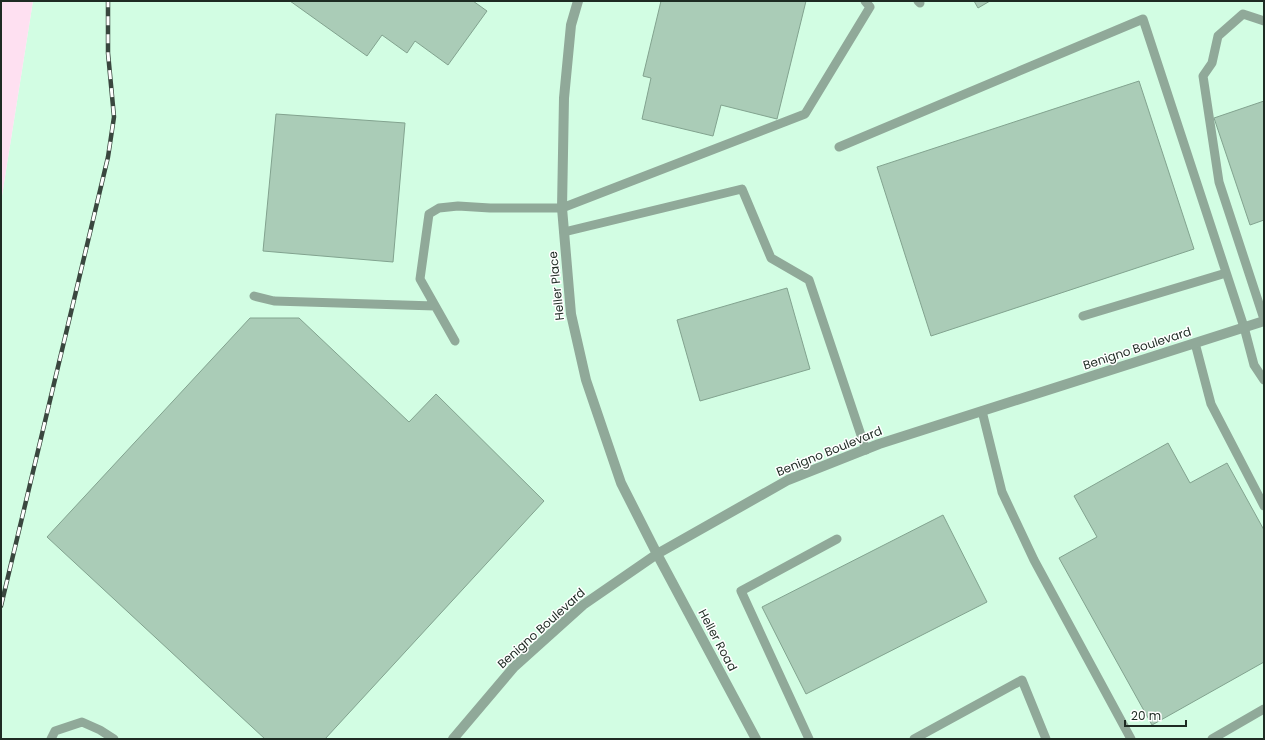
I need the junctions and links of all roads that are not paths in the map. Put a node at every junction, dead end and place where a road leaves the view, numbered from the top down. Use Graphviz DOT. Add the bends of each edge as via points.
graph roads {
  1 [pos="578,1"];
  2 [pos="865,1"];
  3 [pos="1264,21"];
  4 [pos="840,147"];
  5 [pos="562,208"];
  6 [pos="564,232"];
  7 [pos="1226,273"];
  8 [pos="254,296"];
  9 [pos="435,306"];
  10 [pos="1083,316"];
  11 [pos="1264,320"];
  12 [pos="1244,327"];
  13 [pos="455,341"];
  14 [pos="1195,343"];
  15 [pos="1264,380"];
  16 [pos="982,411"];
  17 [pos="866,450"];
  18 [pos="1264,506"];
  19 [pos="837,539"];
  20 [pos="657,554"];
  21 [pos="1264,709"];
  22 [pos="51,739"];
  23 [pos="114,739"];
  24 [pos="453,739"];
  25 [pos="756,739"];
  26 [pos="809,739"];
  27 [pos="914,739"];
  28 [pos="1046,739"];
  29 [pos="1131,739"];
  30 [pos="1212,739"];
  1 -- 5 [label="street, Heller Place" via="571,25 564,98"];
  2 -- 5 [label="lane" via="870,7 805,114"];
  3 -- 11 [label="lane" via="1243,14 1218,36 1212,63 1203,76 1219,182"];
  4 -- 7 [label="lane" via="1142,19"];
  5 -- 6 [label="street, Heller Place"];
  5 -- 9 [label="lane" via="458,206 439,208 429,214 420,279"];
  6 -- 17 [label="lane" via="742,189 772,258 810,280"];
  6 -- 20 [label="street, Heller Place" via="571,314 586,380 621,483"];
  7 -- 10 [label="lane"];
  7 -- 12 [label="lane"];
  8 -- 9 [label="lane" via="274,301"];
  9 -- 13 [label="lane"];
  11 -- 12 [label="street, Benigno Boulevard"];
  12 -- 14 [label="street, Benigno Boulevard"];
  12 -- 15 [label="lane" via="1254,365"];
  14 -- 16 [label="street, Benigno Boulevard"];
  14 -- 18 [label="lane" via="1211,404"];
  16 -- 17 [label="street, Benigno Boulevard"];
  16 -- 29 [label="lane" via="1002,492 1034,560"];
  17 -- 20 [label="street, Benigno Boulevard" via="788,480"];
  19 -- 26 [label="lane" via="741,591"];
  20 -- 24 [label="street, Benigno Boulevard" via="583,605 514,667"];
  20 -- 25 [label="street, Heller Road"];
  21 -- 30 [label="lane"];
  22 -- 23 [label="lane" via="55,731 82,722"];
  27 -- 28 [label="lane" via="1022,680"];
}
